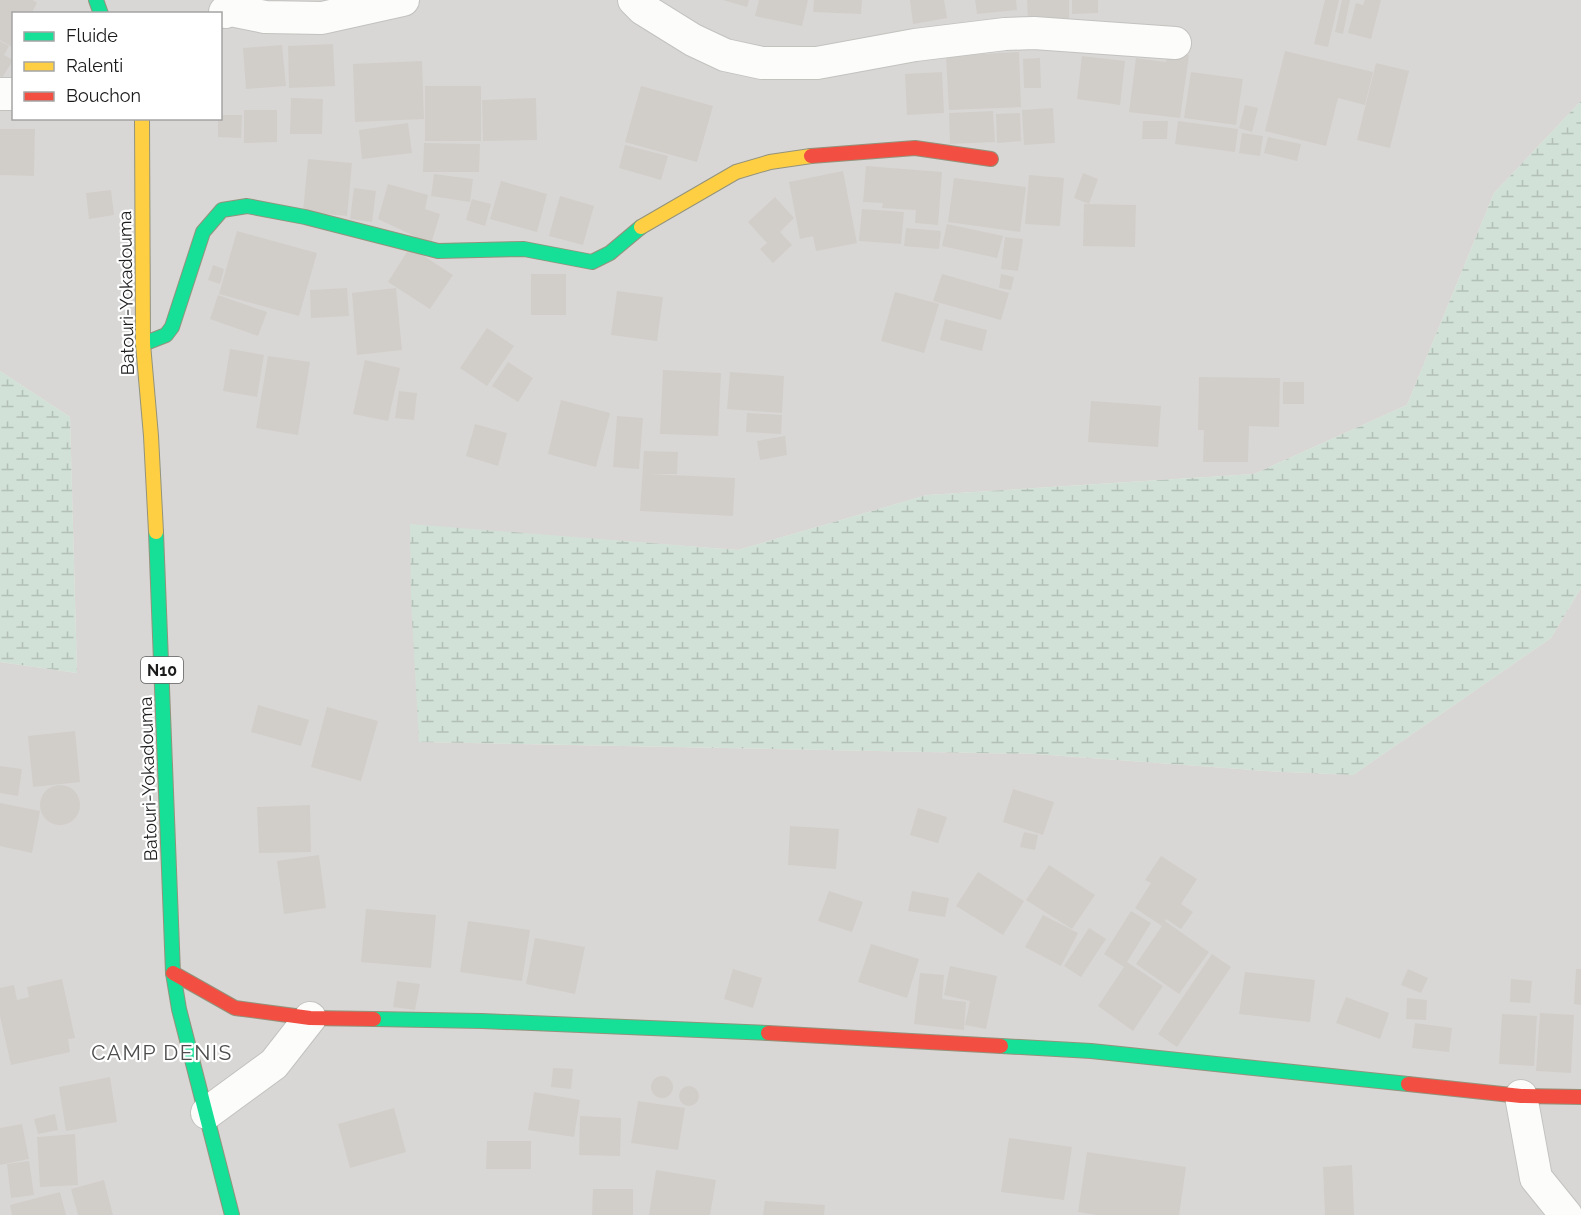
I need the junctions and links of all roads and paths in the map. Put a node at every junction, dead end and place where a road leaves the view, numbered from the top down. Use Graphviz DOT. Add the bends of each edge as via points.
graph roads {
  1 [pos="403,0"];
  2 [pos="634,0"];
  3 [pos="227,10"];
  4 [pos="1175,43"];
  5 [pos="142,120"];
  6 [pos="991,159"];
  7 [pos="143,344"];
  8 [pos="173,973"];
  9 [pos="309,1018"];
  10 [pos="1521,1096"];
  11 [pos="1581,1097"];
  12 [pos="207,1113"];
  13 [pos="232,1215"];
  14 [pos="1566,1215"];
  1 -- 3 [label="street" via="322,18 265,17"];
  2 -- 4 [label="street" via="693,40 725,55 762,63 816,63 1005,34"];
  5 -- 7 [label="main road, Batouri-Yokadouma / N10"];
  6 -- 7 [label="main road" via="915,148 770,162 736,172 641,227 610,253 592,262 524,249 438,251 293,214 247,206 222,210 203,232 172,327 166,335"];
  7 -- 8 [label="main road, Batouri-Yokadouma / N10" via="160,604"];
  8 -- 9 [label="main road" via="235,1008"];
  8 -- 12 [label="main road, Batouri-Yokadouma / N10"];
  9 -- 10 [label="main road" via="482,1021 1080,1050"];
  9 -- 12 [label="street" via="274,1064"];
  10 -- 11 [label="main road"];
  10 -- 14 [label="street" via="1536,1178"];
  12 -- 13 [label="main road, Batouri-Yokadouma / N10"];
}
